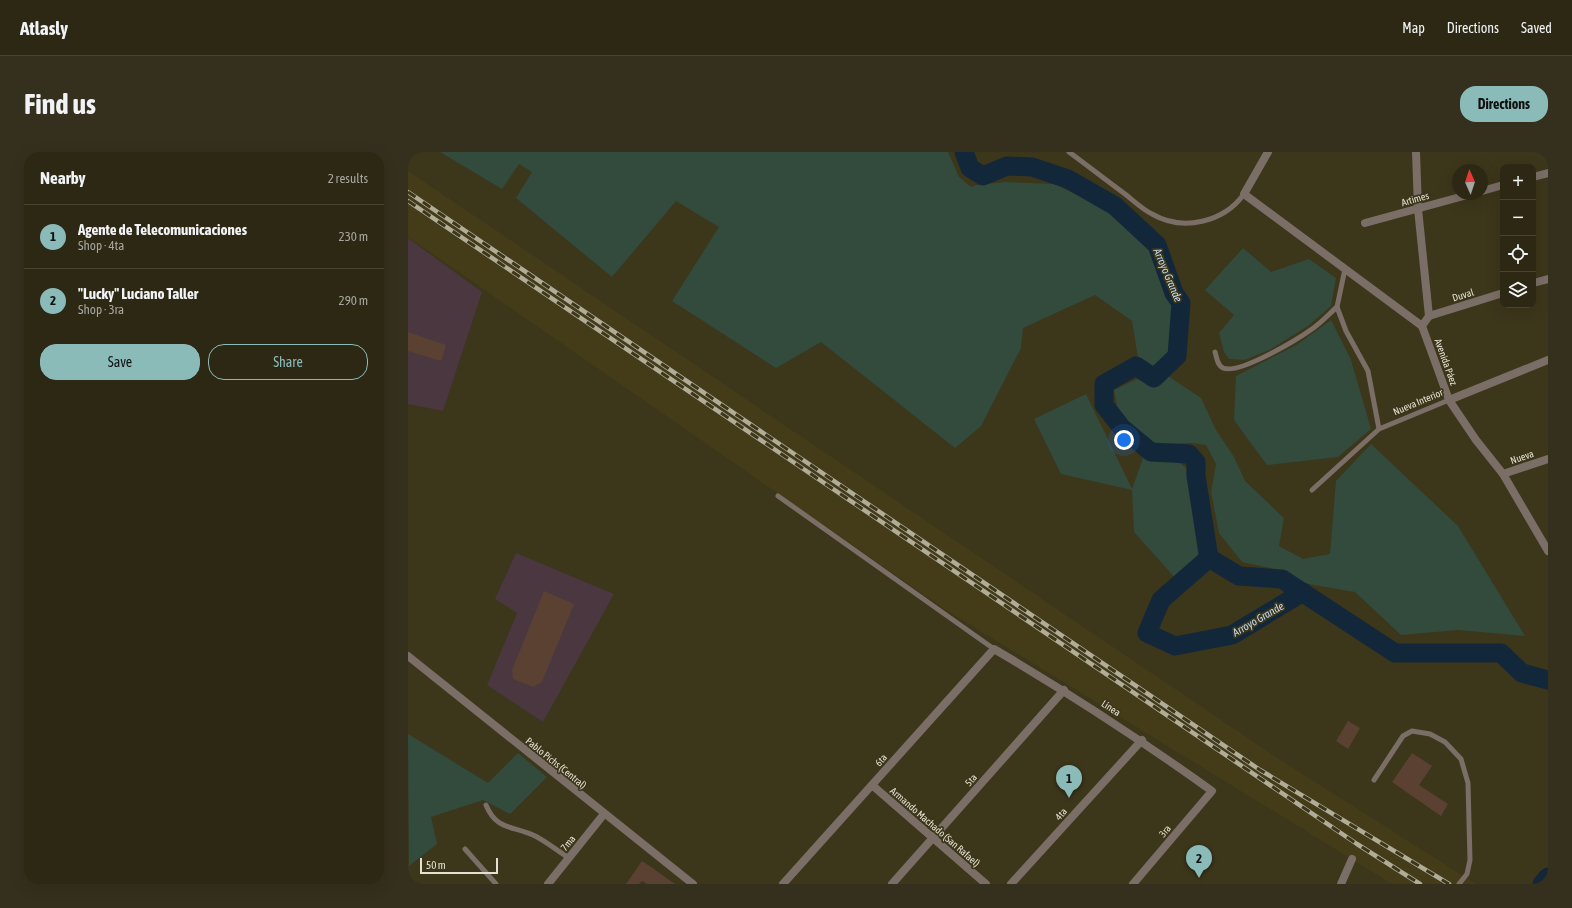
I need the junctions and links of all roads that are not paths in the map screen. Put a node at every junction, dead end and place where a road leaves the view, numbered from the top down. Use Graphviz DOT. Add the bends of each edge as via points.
graph roads {
  1 [pos="1069,152"];
  2 [pos="1268,152"];
  3 [pos="1416,152"];
  4 [pos="1548,173"];
  5 [pos="1536,176"];
  6 [pos="1500,186"];
  7 [pos="1488,189"];
  8 [pos="1244,194"];
  9 [pos="1452,199"];
  10 [pos="1418,209"];
  11 [pos="1365,223"];
  12 [pos="1345,269"];
  13 [pos="1548,279"];
  14 [pos="1536,282"];
  15 [pos="1500,294"];
  16 [pos="1337,307"];
  17 [pos="1429,316"];
  18 [pos="1422,326"];
  19 [pos="1215,352"];
  20 [pos="1548,360"];
  21 [pos="1449,400"];
  22 [pos="1379,429"];
  23 [pos="1548,458"];
  24 [pos="1503,474"];
  25 [pos="1312,490"];
  26 [pos="778,496"];
  27 [pos="1548,551"];
  28 [pos="994,648"];
  29 [pos="408,656"];
  30 [pos="1064,690"];
  31 [pos="1142,740"];
  32 [pos="1374,780"];
  33 [pos="872,785"];
  34 [pos="1212,791"];
  35 [pos="486,805"];
  36 [pos="604,814"];
  37 [pos="932,838"];
  38 [pos="465,849"];
  39 [pos="569,858"];
  40 [pos="1352,859"];
  41 [pos="496,884"];
  42 [pos="548,884"];
  43 [pos="693,884"];
  44 [pos="783,884"];
  45 [pos="892,884"];
  46 [pos="986,884"];
  47 [pos="1011,884"];
  48 [pos="1133,884"];
  49 [pos="1342,884"];
  50 [pos="1459,884"];
  1 -- 8 [label="lane" via="1152,214 1170,221 1192,223 1208,220 1226,213"];
  2 -- 8 [label="street"];
  3 -- 10 [label="street"];
  4 -- 5 [label="street"];
  6 -- 7 [label="street"];
  8 -- 12 [label="street"];
  9 -- 10 [label="street, Artimes"];
  10 -- 11 [label="street, Artimes"];
  10 -- 17 [label="street"];
  12 -- 16 [label="lane"];
  12 -- 18 [label="street"];
  13 -- 14 [label="street"];
  15 -- 17 [label="street, Duval"];
  16 -- 19 [label="lane" via="1313,328 1286,346 1254,362 1231,369 1224,368 1219,364"];
  16 -- 22 [label="lane" via="1346,331 1368,371"];
  17 -- 18 [label="street"];
  18 -- 21 [label="street, Avenida Páez"];
  20 -- 21 [label="street, Nueva Interior"];
  21 -- 22 [label="lane, Nueva Interior"];
  21 -- 24 [label="street, Avenida Páez"];
  22 -- 25 [label="lane, Nueva Interior"];
  23 -- 24 [label="street, Nueva"];
  24 -- 27 [label="street, Avenida Páez"];
  26 -- 28 [label="lane"];
  28 -- 30 [label="street, Línea"];
  28 -- 33 [label="street, 6ta"];
  29 -- 36 [label="street, Pablo Pichs (Central)"];
  30 -- 31 [label="street, Línea"];
  30 -- 37 [label="street, 5ta"];
  31 -- 34 [label="street, Línea"];
  31 -- 47 [label="street, 4ta"];
  32 -- 50 [label="lane" via="1402,736 1412,732 1430,734 1445,742 1460,759 1468,783 1470,860 1466,874"];
  33 -- 37 [label="street, Armando Machado (San Rafael)"];
  33 -- 44 [label="street, 6ta"];
  34 -- 48 [label="street, 3ra"];
  35 -- 39 [label="lane" via="490,816 497,822 535,836"];
  36 -- 39 [label="street, 7ma"];
  36 -- 43 [label="street, Pablo Pichs (Central)"];
  37 -- 45 [label="street, 5ta"];
  37 -- 46 [label="street, Armando Machado (San Rafael)"];
  38 -- 41 [label="lane"];
  39 -- 42 [label="street, 7ma"];
  40 -- 49 [label="street"];
}
